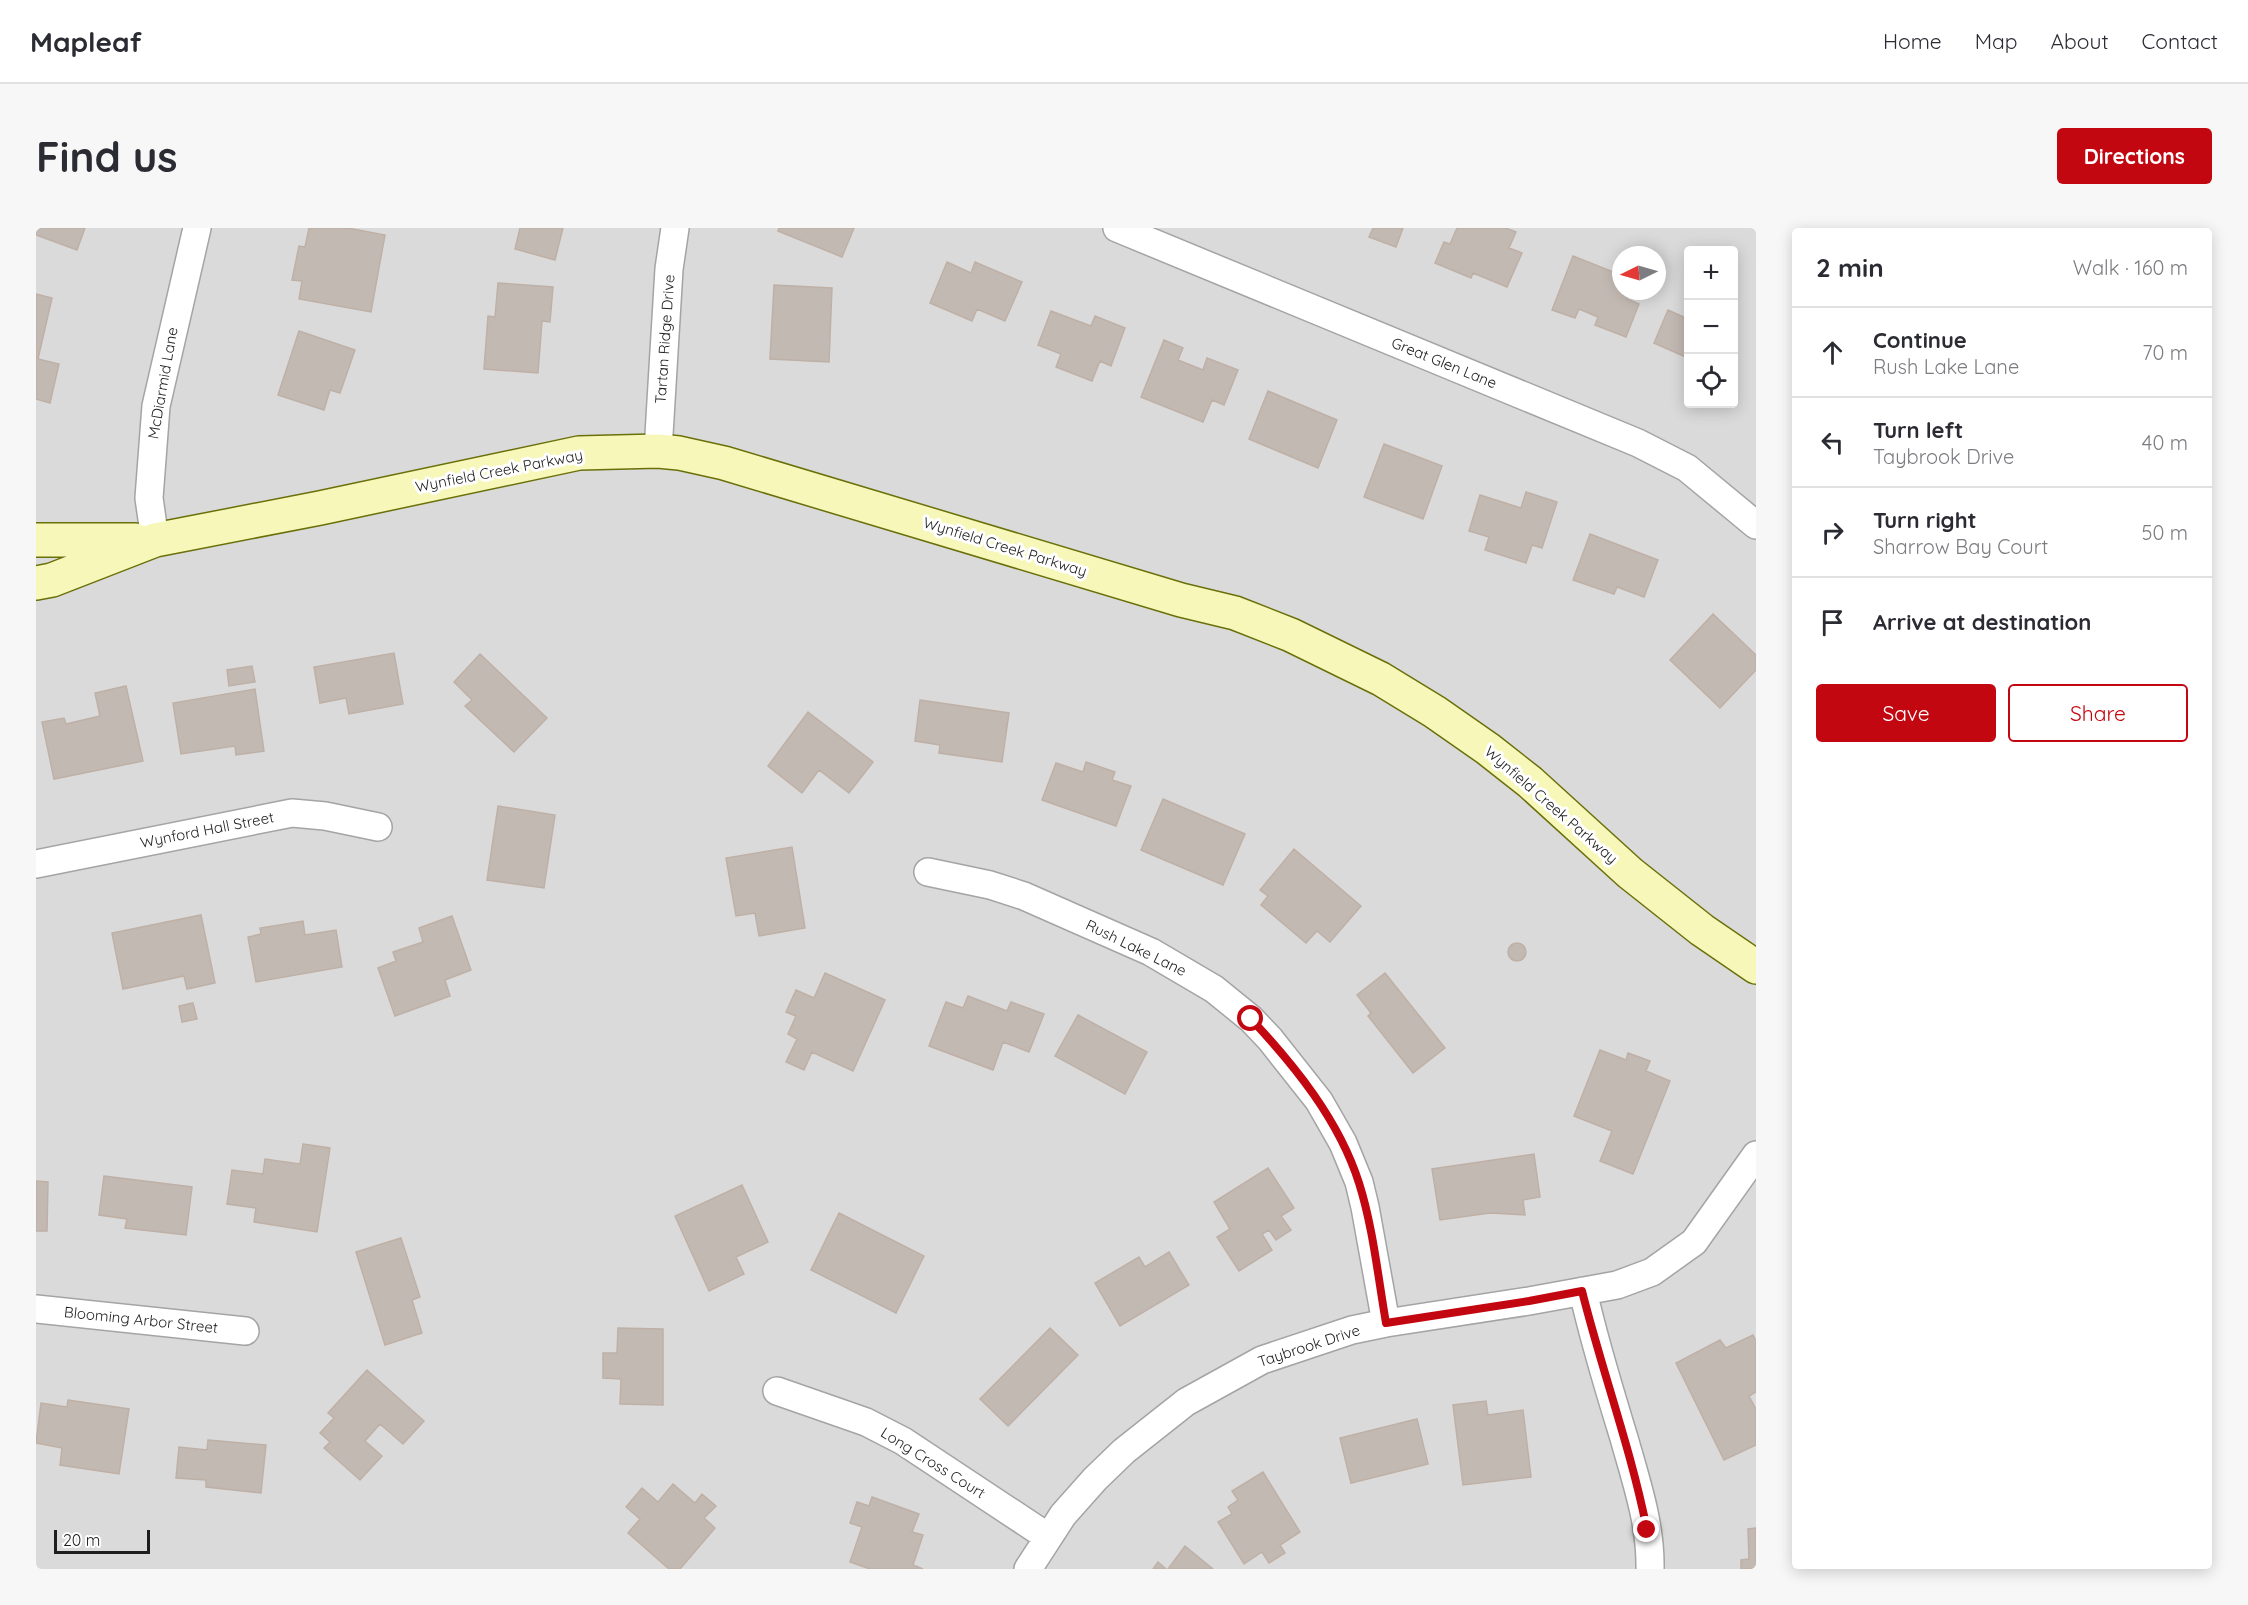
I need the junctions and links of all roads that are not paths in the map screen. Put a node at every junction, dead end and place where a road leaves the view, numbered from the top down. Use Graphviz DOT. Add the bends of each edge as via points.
graph roads {
  1 [pos="197,228"];
  2 [pos="675,228"];
  3 [pos="1118,228"];
  4 [pos="658,451"];
  5 [pos="1756,525"];
  6 [pos="36,540"];
  7 [pos="155,540"];
  8 [pos="36,583"];
  9 [pos="378,827"];
  10 [pos="36,864"];
  11 [pos="927,872"];
  12 [pos="1756,967"];
  13 [pos="1756,1155"];
  14 [pos="1582,1291"];
  15 [pos="36,1309"];
  16 [pos="1386,1323"];
  17 [pos="245,1330"];
  18 [pos="777,1391"];
  19 [pos="1048,1537"];
  20 [pos="1028,1569"];
  21 [pos="1650,1569"];
  1 -- 7 [label="street, McDiarmid Lane" via="156,406 149,498"];
  2 -- 4 [label="street, Tartan Ridge Drive"];
  3 -- 5 [label="street, Great Glen Lane" via="1638,443 1687,468"];
  4 -- 7 [label="street, Wynfield Creek Parkway" via="579,453"];
  4 -- 12 [label="street, Wynfield Creek Parkway" via="724,463 1234,613 1291,635 1381,679 1488,749 1629,873"];
  6 -- 7 [label="street, Wynfield Creek Parkway"];
  7 -- 8 [label="street, Wynfield Creek Parkway"];
  9 -- 10 [label="street, Wynford Hall Street" via="292,813"];
  11 -- 16 [label="street, Rush Lake Lane" via="1024,896 1151,952 1214,989 1251,1019 1319,1101 1343,1143 1365,1207"];
  13 -- 14 [label="street, Taybrook Drive" via="1694,1242 1652,1272 1617,1285"];
  14 -- 16 [label="street, Taybrook Drive"];
  14 -- 21 [label="street" via="1640,1495"];
  15 -- 17 [label="street, Blooming Arbor Street"];
  16 -- 19 [label="street, Taybrook Drive" via="1352,1330 1262,1360 1186,1402 1124,1451 1063,1515"];
  18 -- 19 [label="street, Long Cross Court" via="866,1422 903,1441"];
  19 -- 20 [label="street, Taybrook Drive"];
}
